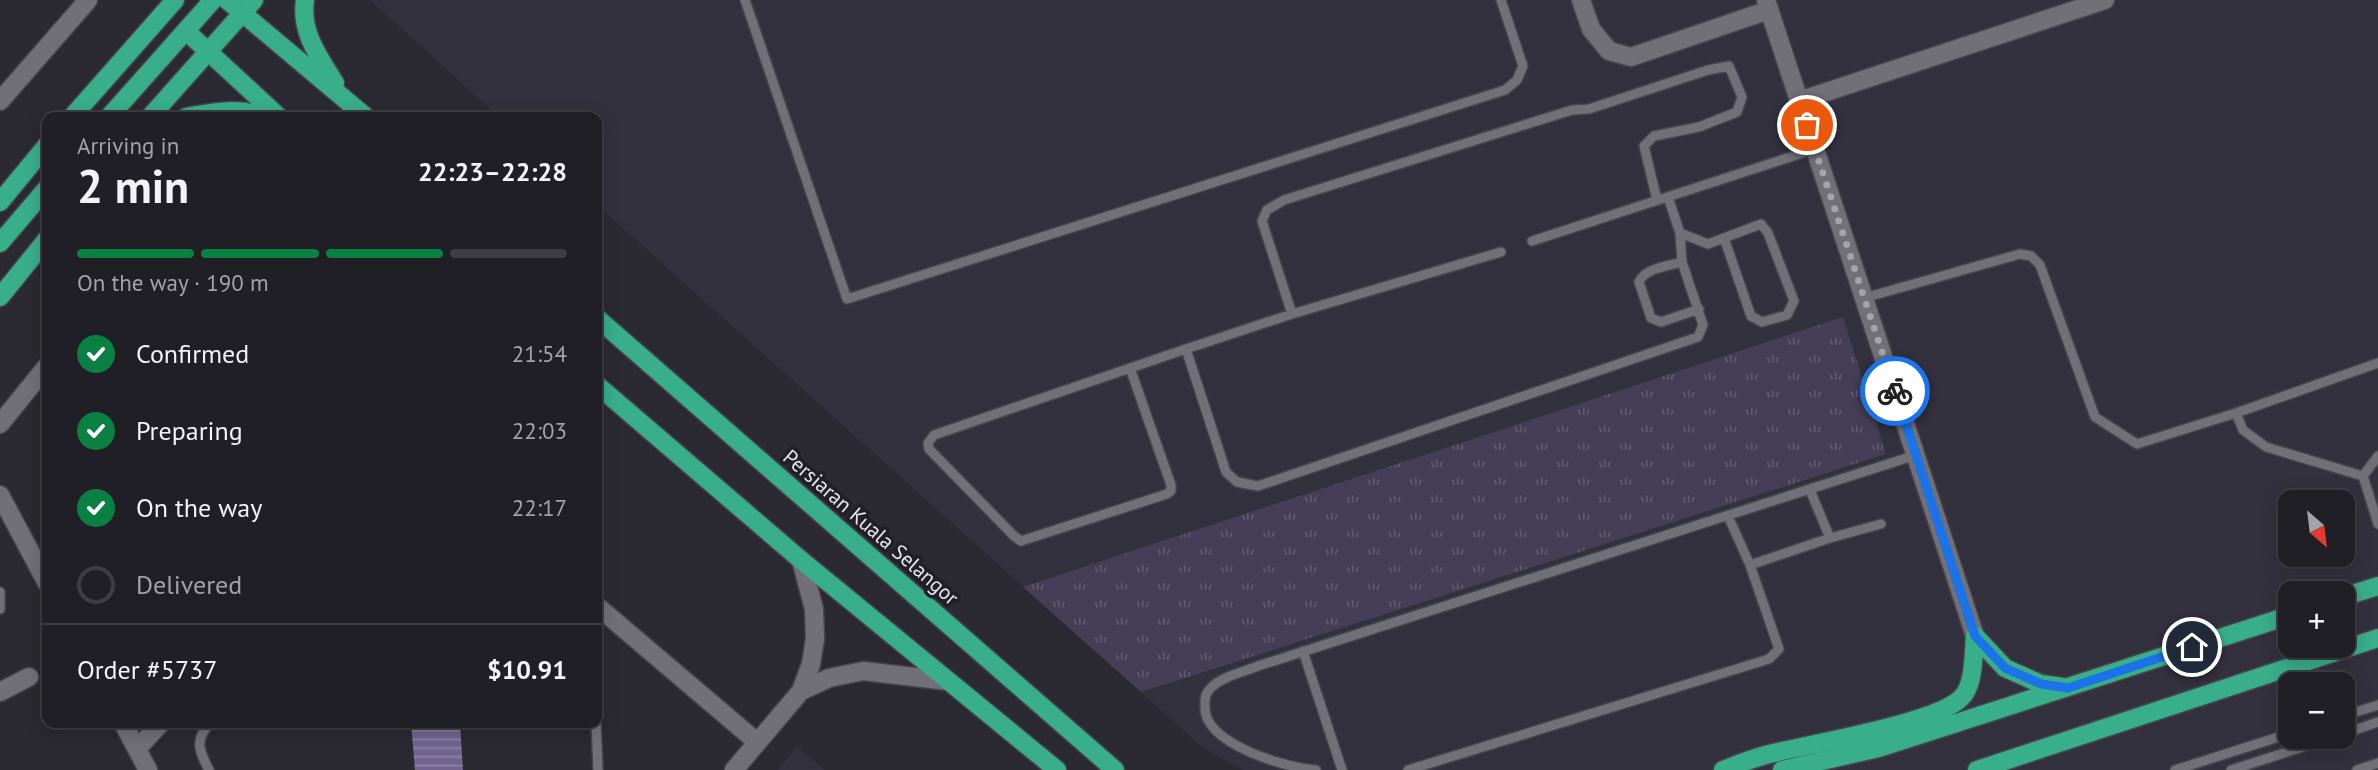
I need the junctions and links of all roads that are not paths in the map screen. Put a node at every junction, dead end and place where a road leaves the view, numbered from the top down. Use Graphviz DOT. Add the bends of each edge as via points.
graph roads {
  1 [pos="88,0"];
  2 [pos="175,0"];
  3 [pos="213,0"];
  4 [pos="227,0"];
  5 [pos="305,0"];
  6 [pos="745,0"];
  7 [pos="1501,0"];
  8 [pos="1581,0"];
  9 [pos="2105,0"];
  10 [pos="1768,5"];
  11 [pos="248,6"];
  12 [pos="186,31"];
  13 [pos="208,52"];
  14 [pos="6,81"];
  15 [pos="342,96"];
  16 [pos="0,101"];
  17 [pos="1799,101"];
  18 [pos="76,112"];
  19 [pos="113,112"];
  20 [pos="154,112"];
  21 [pos="212,112"];
  22 [pos="236,112"];
  23 [pos="274,112"];
  24 [pos="360,112"];
  25 [pos="1815,149"];
  26 [pos="42,151"];
  27 [pos="42,194"];
  28 [pos="1668,197"];
  29 [pos="1657,200"];
  30 [pos="0,202"];
  31 [pos="1680,233"];
  32 [pos="1724,238"];
  33 [pos="1532,242"];
  34 [pos="0,243"];
  35 [pos="42,245"];
  36 [pos="1501,252"];
  37 [pos="1682,262"];
  38 [pos="0,297"];
  39 [pos="1864,298"];
  40 [pos="1699,309"];
  41 [pos="1292,314"];
  42 [pos="602,322"];
  43 [pos="1186,349"];
  44 [pos="2378,363"];
  45 [pos="1130,368"];
  46 [pos="42,372"];
  47 [pos="602,388"];
  48 [pos="2236,413"];
  49 [pos="0,424"];
  50 [pos="1916,455"];
  51 [pos="2378,456"];
  52 [pos="2363,476"];
  53 [pos="1810,490"];
  54 [pos="0,495"];
  55 [pos="1728,516"];
  56 [pos="1881,524"];
  57 [pos="2378,524"];
  58 [pos="1830,538"];
  59 [pos="801,560"];
  60 [pos="1750,565"];
  61 [pos="42,574"];
  62 [pos="2378,586"];
  63 [pos="0,592"];
  64 [pos="2355,593"];
  65 [pos="0,609"];
  66 [pos="602,610"];
  67 [pos="2278,619"];
  68 [pos="1975,636"];
  69 [pos="2378,638"];
  70 [pos="1303,651"];
  71 [pos="29,677"];
  72 [pos="948,681"];
  73 [pos="2068,688"];
  74 [pos="801,691"];
  75 [pos="0,692"];
  76 [pos="2378,705"];
  77 [pos="2355,712"];
  78 [pos="2378,722"];
  79 [pos="126,728"];
  80 [pos="156,728"];
  81 [pos="206,728"];
  82 [pos="596,728"];
  83 [pos="2355,730"];
  84 [pos="2278,737"];
  85 [pos="757,743"];
  86 [pos="137,749"];
  87 [pos="2297,749"];
  88 [pos="2378,763"];
  89 [pos="2009,765"];
  90 [pos="148,770"];
  91 [pos="209,770"];
  92 [pos="598,770"];
  93 [pos="734,770"];
  94 [pos="1056,770"];
  95 [pos="1115,770"];
  96 [pos="1317,770"];
  97 [pos="1342,770"];
  98 [pos="1408,770"];
  99 [pos="1723,770"];
  100 [pos="1782,770"];
  101 [pos="1977,770"];
  102 [pos="2175,770"];
  103 [pos="2231,770"];
  104 [pos="2357,770"];
  1 -- 14 [label="street"];
  2 -- 18 [label="main road"];
  3 -- 12 [label="main road"];
  4 -- 11 [label="main road"];
  5 -- 15 [label="main road" via="309,39"];
  6 -- 7 [label="lane" via="847,299 1505,90 1517,80 1523,66"];
  8 -- 10 [label="street" via="1591,29 1609,51 1631,57"];
  9 -- 17 [label="street"];
  10 -- 17 [label="street"];
  11 -- 13 [label="main road"];
  11 -- 15 [label="main road"];
  12 -- 13 [label="main road"];
  12 -- 19 [label="main road"];
  13 -- 20 [label="main road"];
  13 -- 23 [label="main road"];
  14 -- 16 [label="street"];
  15 -- 24 [label="main road"];
  17 -- 25 [label="street"];
  21 -- 22 [label="main road"];
  25 -- 28 [label="lane"];
  25 -- 39 [label="street"];
  26 -- 30 [label="main road"];
  27 -- 34 [label="main road"];
  28 -- 29 [label="lane"];
  28 -- 31 [label="lane"];
  29 -- 33 [label="lane"];
  29 -- 41 [label="lane" via="1644,146 1654,136 1699,127 1737,112 1742,97 1729,66 1284,200 1267,210 1262,221"];
  31 -- 32 [label="lane" via="1708,244"];
  31 -- 37 [label="lane"];
  32 -- 32 [label="lane" via="1761,224 1794,301 1787,315 1762,322 1751,316"];
  35 -- 38 [label="main road"];
  36 -- 41 [label="lane"];
  37 -- 40 [label="lane"];
  37 -- 40 [label="lane" via="1640,277 1651,318 1661,322"];
  39 -- 48 [label="lane" via="2020,254 2031,256 2040,265 2095,417 2137,444"];
  39 -- 50 [label="street"];
  40 -- 43 [label="lane" via="1703,325 1698,337 1679,345 1258,486 1237,482 1226,472"];
  41 -- 43 [label="lane"];
  42 -- 95 [label="main road, Persiaran Kuala Selangor"];
  43 -- 45 [label="lane"];
  44 -- 48 [label="lane"];
  45 -- 45 [label="lane" via="1171,485 1167,494 1021,541 929,449 934,435"];
  46 -- 49 [label="street"];
  47 -- 59 [label="main road"];
  48 -- 52 [label="lane" via="2243,430 2266,447"];
  50 -- 53 [label="lane"];
  50 -- 68 [label="street"];
  51 -- 52 [label="lane"];
  52 -- 57 [label="lane"];
  53 -- 55 [label="lane"];
  53 -- 58 [label="lane"];
  54 -- 61 [label="street"];
  55 -- 60 [label="lane"];
  55 -- 70 [label="lane"];
  56 -- 58 [label="lane"];
  58 -- 60 [label="lane"];
  59 -- 72 [label="main road"];
  59 -- 74 [label="street" via="814,609 815,639"];
  60 -- 98 [label="lane" via="1779,649 1769,659"];
  62 -- 64 [label="main road"];
  63 -- 65 [label="lane"];
  66 -- 85 [label="street"];
  67 -- 73 [label="main road"];
  68 -- 73 [label="main road" via="2005,668 2041,684"];
  68 -- 99 [label="main road" via="1969,684 1962,698 1944,709"];
  69 -- 89 [label="main road"];
  70 -- 96 [label="lane" via="1222,680 1204,698 1205,715 1223,738 1285,765"];
  70 -- 97 [label="lane"];
  71 -- 75 [label="street"];
  72 -- 74 [label="street" via="863,671 829,678"];
  72 -- 94 [label="main road"];
  73 -- 100 [label="main road" via="1878,748"];
  74 -- 85 [label="street"];
  76 -- 77 [label="lane"];
  78 -- 83 [label="lane"];
  79 -- 86 [label="street"];
  80 -- 86 [label="street"];
  81 -- 91 [label="lane" via="199,750"];
  82 -- 92 [label="lane"];
  84 -- 102 [label="lane"];
  85 -- 93 [label="street"];
  86 -- 90 [label="street"];
  87 -- 103 [label="lane"];
  88 -- 104 [label="lane"];
  89 -- 101 [label="main road"];
}
